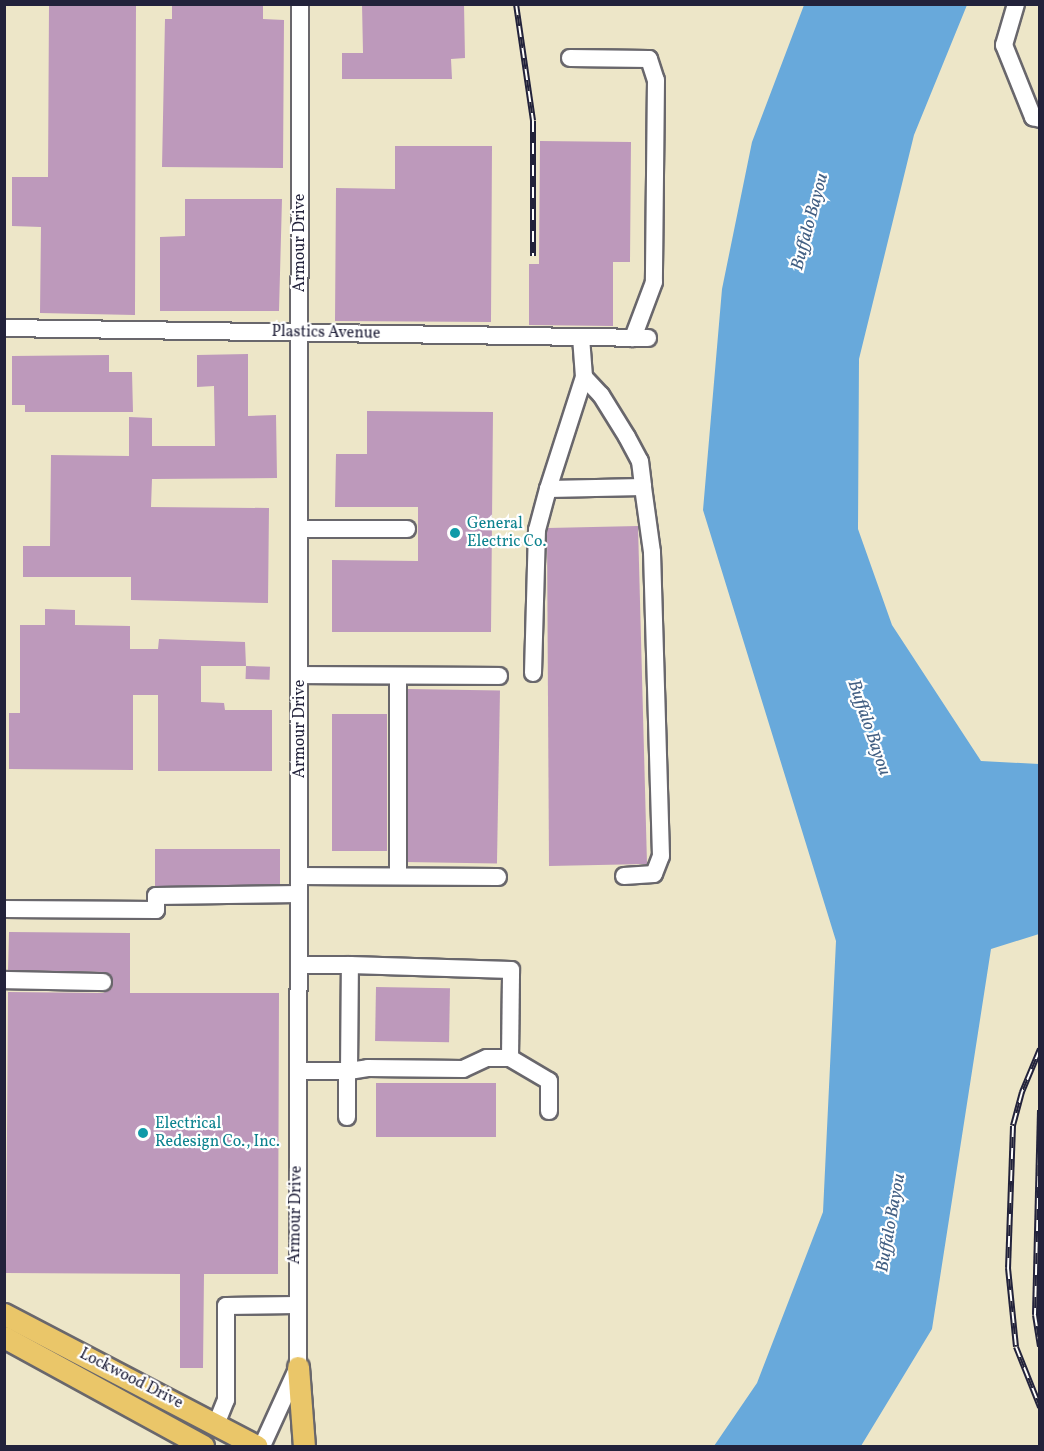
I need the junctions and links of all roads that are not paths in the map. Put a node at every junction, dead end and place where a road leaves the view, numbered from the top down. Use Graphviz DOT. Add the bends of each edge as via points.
graph roads {
  1 [pos="300,4"];
  2 [pos="1016,4"];
  3 [pos="570,58"];
  4 [pos="1040,119"];
  5 [pos="4,328"];
  6 [pos="300,332"];
  7 [pos="581,337"];
  8 [pos="584,377"];
  9 [pos="643,487"];
  10 [pos="548,489"];
  11 [pos="302,529"];
  12 [pos="407,530"];
  13 [pos="533,673"];
  14 [pos="300,675"];
  15 [pos="398,676"];
  16 [pos="499,676"];
  17 [pos="299,876"];
  18 [pos="398,876"];
  19 [pos="624,876"];
  20 [pos="498,877"];
  21 [pos="299,894"];
  22 [pos="4,909"];
  23 [pos="299,965"];
  24 [pos="350,965"];
  25 [pos="4,980"];
  26 [pos="103,981"];
  27 [pos="510,1058"];
  28 [pos="298,1071"];
  29 [pos="348,1071"];
  30 [pos="549,1111"];
  31 [pos="347,1117"];
  32 [pos="296,1305"];
  33 [pos="4,1314"];
  34 [pos="4,1337"];
  35 [pos="297,1366"];
  36 [pos="217,1422"];
  37 [pos="203,1446"];
  38 [pos="257,1446"];
  39 [pos="262,1446"];
  40 [pos="304,1446"];
  1 -- 6 [label="street, Armour Drive"];
  2 -- 4 [label="street" via="1004,45 1033,117"];
  3 -- 7 [label="street, Plastics Avenue" via="649,59 657,80 654,282 641,338"];
  5 -- 6 [label="street, Plastics Avenue"];
  6 -- 7 [label="street, Plastics Avenue"];
  6 -- 11 [label="street, Armour Drive"];
  7 -- 8 [label="street"];
  8 -- 9 [label="street" via="601,395 636,453"];
  8 -- 10 [label="street"];
  9 -- 10 [label="street"];
  9 -- 19 [label="street" via="652,552 661,856 654,874"];
  10 -- 13 [label="street" via="537,530"];
  11 -- 12 [label="street"];
  11 -- 14 [label="street, Armour Drive"];
  14 -- 15 [label="street"];
  14 -- 17 [label="street, Armour Drive"];
  15 -- 16 [label="street"];
  15 -- 18 [label="street"];
  17 -- 18 [label="street"];
  17 -- 21 [label="street, Armour Drive"];
  18 -- 20 [label="street"];
  21 -- 22 [label="street" via="156,896 156,910"];
  21 -- 23 [label="street, Armour Drive"];
  23 -- 24 [label="street"];
  23 -- 28 [label="street, Armour Drive"];
  24 -- 27 [label="street" via="511,970"];
  24 -- 29 [label="street"];
  25 -- 26 [label="street"];
  27 -- 29 [label="street" via="487,1058 463,1068"];
  27 -- 30 [label="street" via="549,1081"];
  28 -- 29 [label="street"];
  28 -- 32 [label="street, Armour Drive"];
  29 -- 31 [label="street"];
  32 -- 35 [label="street, Armour Drive"];
  32 -- 36 [label="street" via="226,1306 226,1400"];
  33 -- 36 [label="main road, Lockwood Drive"];
  34 -- 37 [label="main road, Lockwood Drive"];
  35 -- 39 [label="street, Armour Drive"];
  35 -- 40 [label="main road"];
  36 -- 38 [label="main road, Lockwood Drive"];
}
